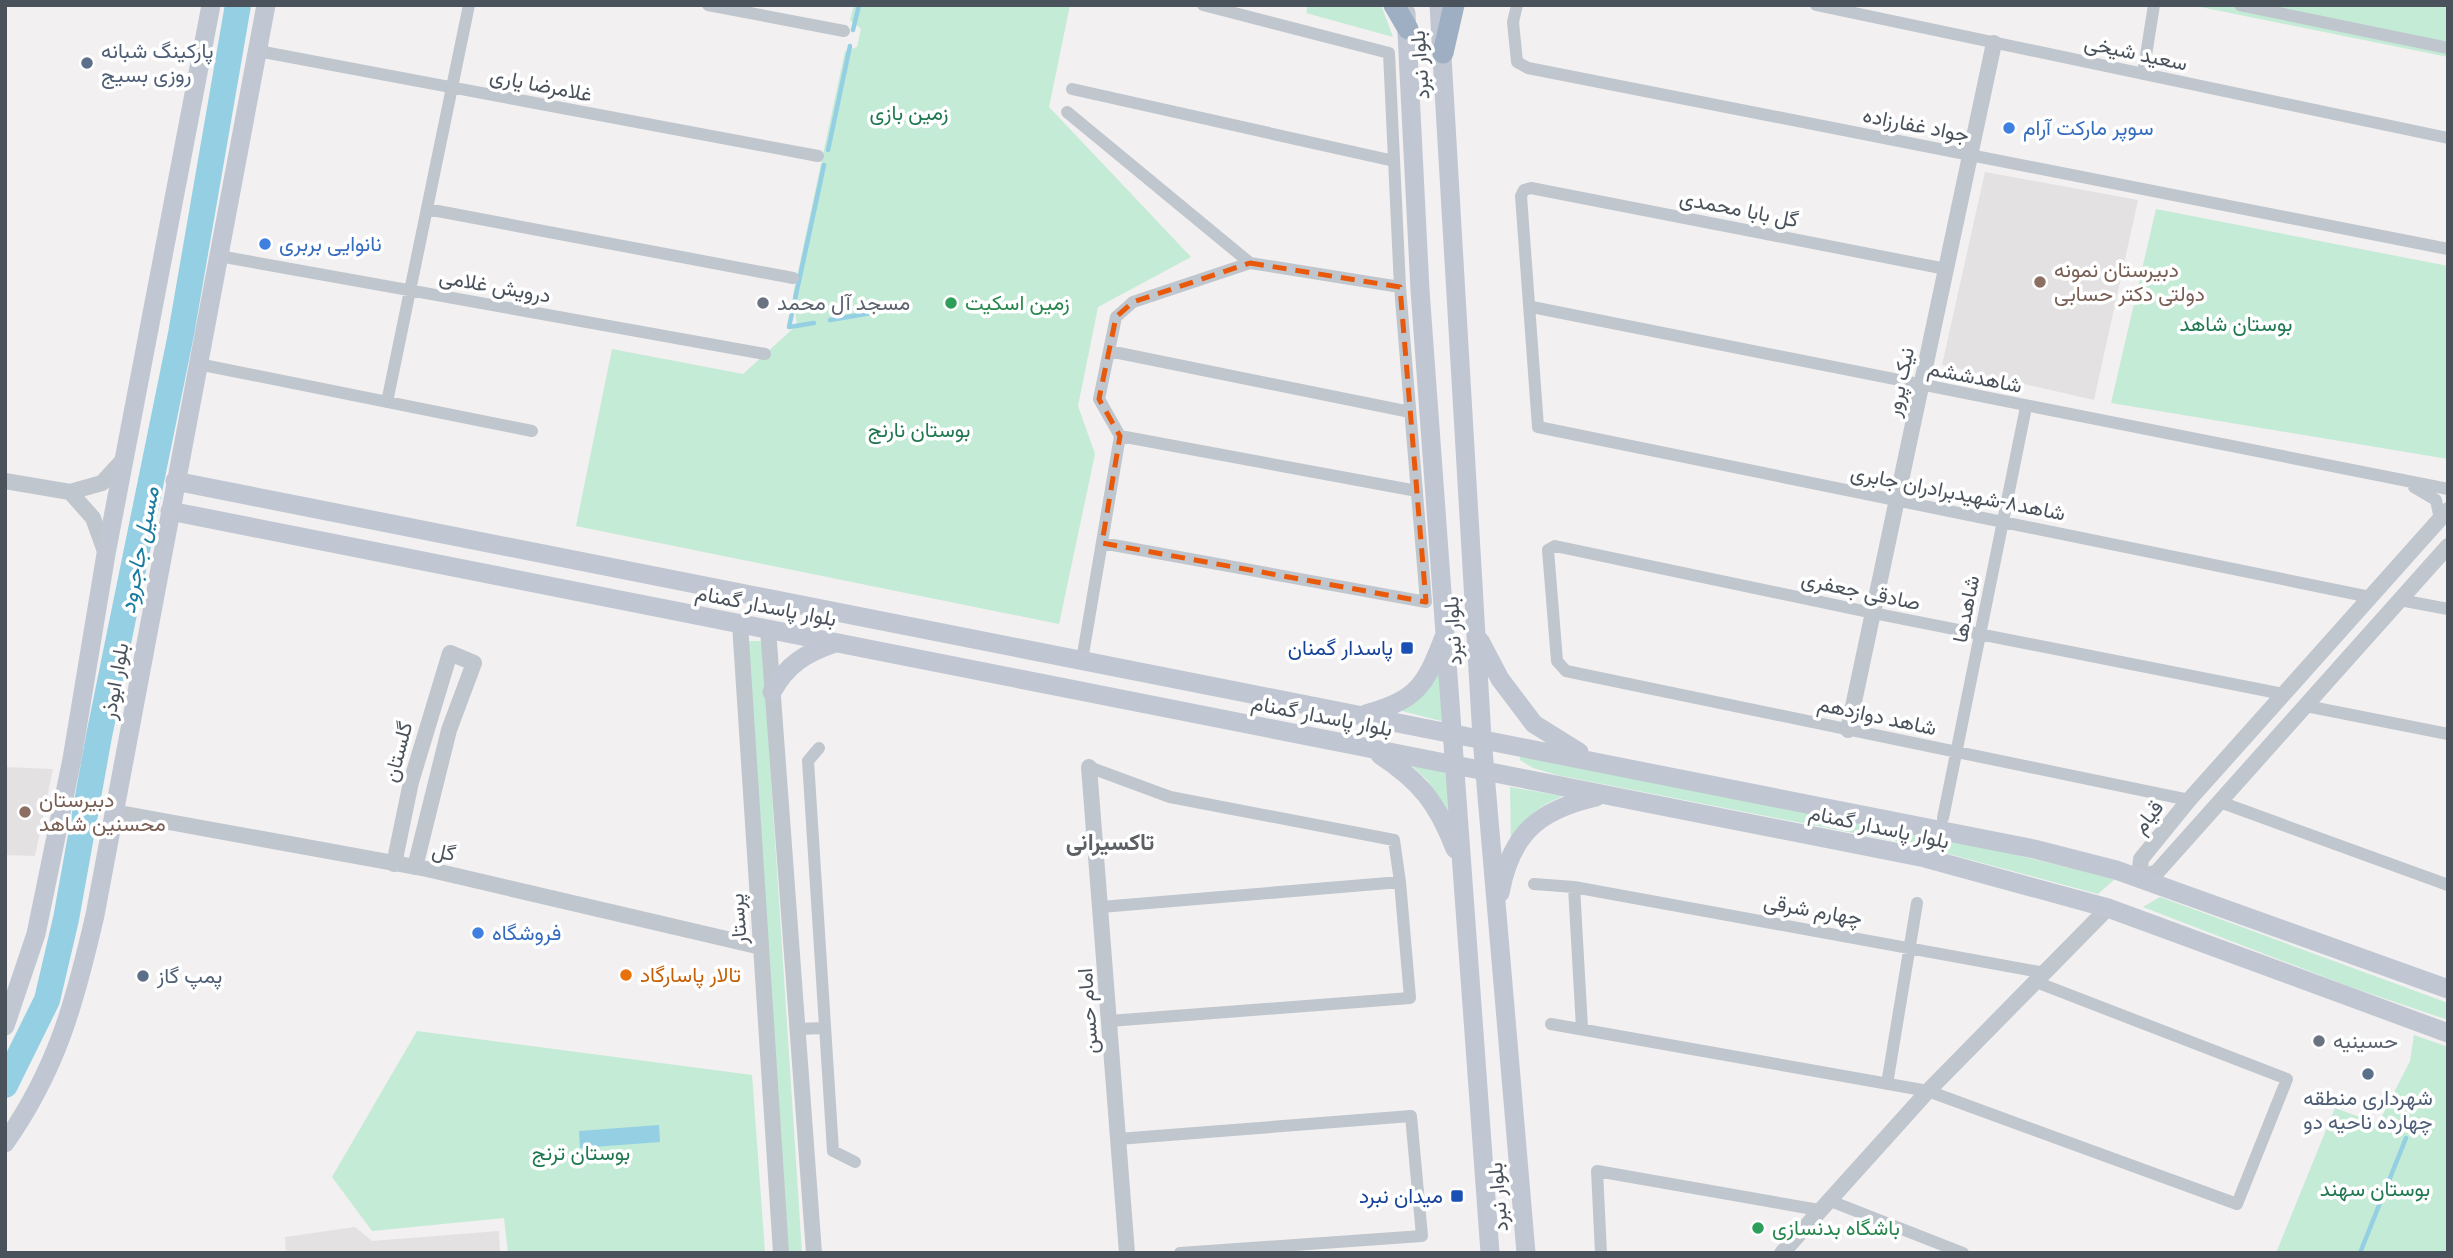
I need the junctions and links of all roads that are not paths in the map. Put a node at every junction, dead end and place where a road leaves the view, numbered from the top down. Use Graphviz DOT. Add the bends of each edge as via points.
graph roads {
  1 [pos="211,5"];
  2 [pos="266,5"];
  3 [pos="469,5"];
  4 [pos="708,5"];
  5 [pos="1203,5"];
  6 [pos="1394,5"];
  7 [pos="1405,5"];
  8 [pos="1439,5"];
  9 [pos="1454,5"];
  10 [pos="1517,5"];
  11 [pos="1816,5"];
  12 [pos="2154,5"];
  13 [pos="2240,5"];
  14 [pos="1408,29"];
  15 [pos="844,31"];
  16 [pos="1994,43"];
  17 [pos="2448,48"];
  18 [pos="258,51"];
  19 [pos="1443,53"];
  20 [pos="2143,74"];
  21 [pos="452,88"];
  22 [pos="1072,89"];
  23 [pos="1067,112"];
  24 [pos="2448,138"];
  25 [pos="1970,155"];
  26 [pos="818,156"];
  27 [pos="1394,161"];
  28 [pos="427,209"];
  29 [pos="2448,248"];
  30 [pos="219,256"];
  31 [pos="1250,262"];
  32 [pos="1946,269"];
  33 [pos="793,278"];
  34 [pos="1401,287"];
  35 [pos="410,290"];
  36 [pos="1532,307"];
  37 [pos="1109,351"];
  38 [pos="765,354"];
  39 [pos="198,364"];
  40 [pos="1921,386"];
  41 [pos="387,402"];
  42 [pos="2026,407"];
  43 [pos="1410,412"];
  44 [pos="532,431"];
  45 [pos="1120,436"];
  46 [pos="124,459"];
  47 [pos="2370,474"];
  48 [pos="5,481"];
  49 [pos="175,481"];
  50 [pos="2448,489"];
  51 [pos="1417,491"];
  52 [pos="70,492"];
  53 [pos="1897,500"];
  54 [pos="170,511"];
  55 [pos="2444,514"];
  56 [pos="2003,522"];
  57 [pos="1102,543"];
  58 [pos="2448,546"];
  59 [pos="106,554"];
  60 [pos="2370,597"];
  61 [pos="2400,600"];
  62 [pos="2448,609"];
  63 [pos="1873,613"];
  64 [pos="741,633"];
  65 [pos="1445,633"];
  66 [pos="1476,634"];
  67 [pos="1980,635"];
  68 [pos="768,636"];
  69 [pos="835,643"];
  70 [pos="1082,660"];
  71 [pos="1559,666"];
  72 [pos="772,692"];
  73 [pos="2283,694"];
  74 [pos="2306,706"];
  75 [pos="1363,715"];
  76 [pos="1848,730"];
  77 [pos="1453,733"];
  78 [pos="2448,734"];
  79 [pos="1482,738"];
  80 [pos="818,748"];
  81 [pos="1370,748"];
  82 [pos="1957,752"];
  83 [pos="1590,760"];
  84 [pos="1455,765"];
  85 [pos="1089,767"];
  86 [pos="1485,771"];
  87 [pos="1605,795"];
  88 [pos="2189,800"];
  89 [pos="2220,802"];
  90 [pos="114,812"];
  91 [pos="1943,818"];
  92 [pos="394,864"];
  93 [pos="415,867"];
  94 [pos="1463,872"];
  95 [pos="2139,878"];
  96 [pos="1400,881"];
  97 [pos="1534,884"];
  98 [pos="2448,885"];
  99 [pos="1574,887"];
  100 [pos="1917,903"];
  101 [pos="1101,907"];
  102 [pos="2108,908"];
  103 [pos="1497,911"];
  104 [pos="761,947"];
  105 [pos="1910,947"];
  106 [pos="2040,977"];
  107 [pos="2448,989"];
  108 [pos="1110,1021"];
  109 [pos="1550,1024"];
  110 [pos="5,1026"];
  111 [pos="825,1028"];
  112 [pos="1582,1028"];
  113 [pos="797,1029"];
  114 [pos="2448,1032"];
  115 [pos="1887,1084"];
  116 [pos="1928,1091"];
  117 [pos="1118,1139"];
  118 [pos="5,1143"];
  119 [pos="855,1162"];
  120 [pos="1823,1205"];
  121 [pos="781,1253"];
  122 [pos="814,1253"];
  123 [pos="1126,1253"];
  124 [pos="1180,1253"];
  125 [pos="1490,1253"];
  126 [pos="1526,1253"];
  127 [pos="1601,1253"];
  128 [pos="1782,1253"];
  129 [pos="1963,1253"];
  1 -- 46 [label="main road, بلوار ابوذر"];
  2 -- 18 [label="main road, بلوار ابوذر"];
  3 -- 21 [label="street"];
  4 -- 15 [label="street"];
  5 -- 27 [label="street" via="1388,53"];
  6 -- 14 [label="highway"];
  7 -- 14 [label="main road, بلوار نبرد"];
  8 -- 19 [label="main road, بلوار نبرد"];
  9 -- 19 [label="highway"];
  10 -- 25 [label="street, جواد غفارزاده" via="1514,47 1517,62 1528,68"];
  11 -- 16 [label="street, سعید شیخی"];
  12 -- 20 [label="street"];
  13 -- 17 [label="street"];
  14 -- 65 [label="main road, بلوار نبرد" via="1419,290"];
  16 -- 20 [label="street, سعید شیخی"];
  16 -- 25 [label="street, نیک پرور"];
  18 -- 21 [label="street, غلامرضا یاری"];
  18 -- 30 [label="main road, بلوار ابوذر"];
  19 -- 66 [label="main road, بلوار نبرد"];
  20 -- 24 [label="street, سعید شیخی"];
  21 -- 26 [label="street, غلامرضا یاری"];
  21 -- 28 [label="street"];
  22 -- 27 [label="street"];
  23 -- 31 [label="street"];
  25 -- 29 [label="street, جواد غفارزاده"];
  25 -- 32 [label="street, نیک پرور"];
  27 -- 34 [label="street"];
  28 -- 33 [label="street"];
  28 -- 35 [label="street"];
  30 -- 35 [label="street, درویش غلامی"];
  30 -- 39 [label="main road, بلوار ابوذر"];
  31 -- 34 [label="street"];
  31 -- 37 [label="street" via="1133,302 1116,317"];
  32 -- 36 [label="street, گل بابا محمدی" via="1531,188 1521,197"];
  32 -- 40 [label="street, نیک پرور"];
  34 -- 43 [label="street"];
  35 -- 38 [label="street, درویش غلامی"];
  35 -- 41 [label="street"];
  36 -- 40 [label="street, شاهدششم"];
  36 -- 53 [label="street, شاهد۸-شهیدبرادران جابری" via="1538,426"];
  37 -- 43 [label="street"];
  37 -- 45 [label="street" via="1099,399"];
  39 -- 41 [label="street"];
  39 -- 49 [label="main road, بلوار ابوذر"];
  40 -- 42 [label="street, شاهدششم"];
  40 -- 53 [label="street, نیک پرور"];
  41 -- 44 [label="street"];
  42 -- 47 [label="street, شاهدششم"];
  42 -- 56 [label="street, شاهدها"];
  43 -- 51 [label="street"];
  45 -- 51 [label="street"];
  45 -- 57 [label="street"];
  46 -- 52 [label="street" via="102,483"];
  46 -- 59 [label="main road, بلوار ابوذر"];
  47 -- 50 [label="street, شاهدششم"];
  47 -- 55 [label="street, شاهدششم" via="2428,494"];
  48 -- 52 [label="street"];
  49 -- 54 [label="main road, بلوار ابوذر"];
  49 -- 70 [label="main road, بلوار پاسدار گمنام"];
  51 -- 57 [label="street" via="1426,602"];
  52 -- 59 [label="street" via="93,518"];
  53 -- 56 [label="street, شاهد۸-شهیدبرادران جابری"];
  53 -- 63 [label="street, نیک پرور"];
  54 -- 64 [label="main road, بلوار پاسدار گمنام"];
  54 -- 90 [label="main road, بلوار ابوذر"];
  55 -- 60 [label="street, قیام"];
  56 -- 60 [label="street, شاهد۸-شهیدبرادران جابری"];
  56 -- 67 [label="street, شاهدها"];
  57 -- 70 [label="street"];
  58 -- 61 [label="street, قیام"];
  59 -- 110 [label="main road, بلوار ابوذر" via="72,759 36,934"];
  60 -- 73 [label="street, قیام"];
  61 -- 62 [label="street"];
  61 -- 74 [label="street, قیام"];
  63 -- 67 [label="street, صادقی جعفری"];
  63 -- 71 [label="street, صادقی جعفری" via="1555,546 1547,555"];
  63 -- 76 [label="street, نیک پرور"];
  64 -- 68 [label="main road, بلوار پاسدار گمنام"];
  64 -- 104 [label="street, پرستار"];
  65 -- 75 [label="main road" via="1426,681 1398,704"];
  65 -- 77 [label="main road, بلوار نبرد"];
  66 -- 79 [label="main road, بلوار نبرد"];
  66 -- 83 [label="main road" via="1500,679 1534,724"];
  67 -- 73 [label="street, صادقی جعفری"];
  67 -- 82 [label="street, شاهدها"];
  68 -- 69 [label="main road, بلوار پاسدار گمنام"];
  68 -- 72 [label="street"];
  69 -- 72 [label="main road" via="790,665"];
  69 -- 81 [label="main road, بلوار پاسدار گمنام"];
  70 -- 75 [label="main road, بلوار پاسدار گمنام"];
  71 -- 76 [label="street, شاهد دوازدهم"];
  72 -- 113 [label="street"];
  73 -- 88 [label="street, قیام"];
  74 -- 78 [label="street"];
  74 -- 89 [label="street, قیام"];
  75 -- 77 [label="main road, بلوار پاسدار گمنام"];
  76 -- 82 [label="street, شاهد دوازدهم"];
  77 -- 79 [label="main road, بلوار پاسدار گمنام"];
  77 -- 84 [label="main road, بلوار نبرد"];
  79 -- 83 [label="main road, بلوار پاسدار گمنام"];
  79 -- 86 [label="main road, بلوار نبرد"];
  80 -- 111 [label="street" via="807,761"];
  81 -- 84 [label="main road, بلوار پاسدار گمنام"];
  81 -- 94 [label="main road" via="1424,790 1445,821"];
  82 -- 88 [label="street, شاهد دوازدهم"];
  82 -- 91 [label="street, شاهدها"];
  83 -- 95 [label="main road, بلوار پاسدار گمنام" via="1925,825"];
  84 -- 86 [label="main road, بلوار پاسدار گمنام"];
  84 -- 94 [label="main road, بلوار نبرد"];
  85 -- 96 [label="street" via="1170,797 1394,840"];
  85 -- 101 [label="street, امام حسن"];
  86 -- 87 [label="main road, بلوار پاسدار گمنام"];
  86 -- 103 [label="main road, بلوار نبرد"];
  87 -- 102 [label="main road, بلوار پاسدار گمنام" via="1925,858"];
  87 -- 103 [label="main road" via="1566,804 1528,827 1503,875"];
  88 -- 95 [label="street, قیام" via="2141,859"];
  89 -- 95 [label="street, قیام" via="2157,872"];
  89 -- 98 [label="street"];
  90 -- 92 [label="street, گل"];
  90 -- 118 [label="main road, بلوار ابوذر" via="76,999 51,1064"];
  92 -- 93 [label="street, گل"];
  92 -- 93 [label="street, گلستان" via="411,782 450,653 474,663 449,730"];
  93 -- 104 [label="street, گل"];
  94 -- 125 [label="main road, بلوار نبرد"];
  95 -- 107 [label="main road, بلوار پاسدار گمنام"];
  96 -- 101 [label="street"];
  96 -- 108 [label="street" via="1410,998"];
  97 -- 99 [label="street, چهارم شرقی"];
  99 -- 105 [label="street, چهارم شرقی"];
  99 -- 112 [label="street"];
  100 -- 105 [label="street"];
  101 -- 108 [label="street, امام حسن"];
  102 -- 106 [label="street"];
  102 -- 114 [label="main road, بلوار پاسدار گمنام"];
  103 -- 126 [label="main road, بلوار نبرد"];
  104 -- 121 [label="street, پرستار"];
  105 -- 106 [label="street, چهارم شرقی"];
  105 -- 115 [label="street"];
  106 -- 116 [label="street"];
  106 -- 116 [label="street, چهارم شرقی" via="2287,1079 2237,1204"];
  108 -- 117 [label="street, امام حسن"];
  109 -- 112 [label="street"];
  111 -- 113 [label="street"];
  111 -- 119 [label="street" via="833,1151"];
  112 -- 115 [label="street"];
  113 -- 122 [label="street"];
  115 -- 116 [label="street"];
  116 -- 120 [label="street"];
  117 -- 123 [label="street, امام حسن"];
  117 -- 124 [label="street" via="1411,1116 1422,1236"];
  120 -- 127 [label="street" via="1597,1171"];
  120 -- 128 [label="street"];
  120 -- 129 [label="street"];
}
